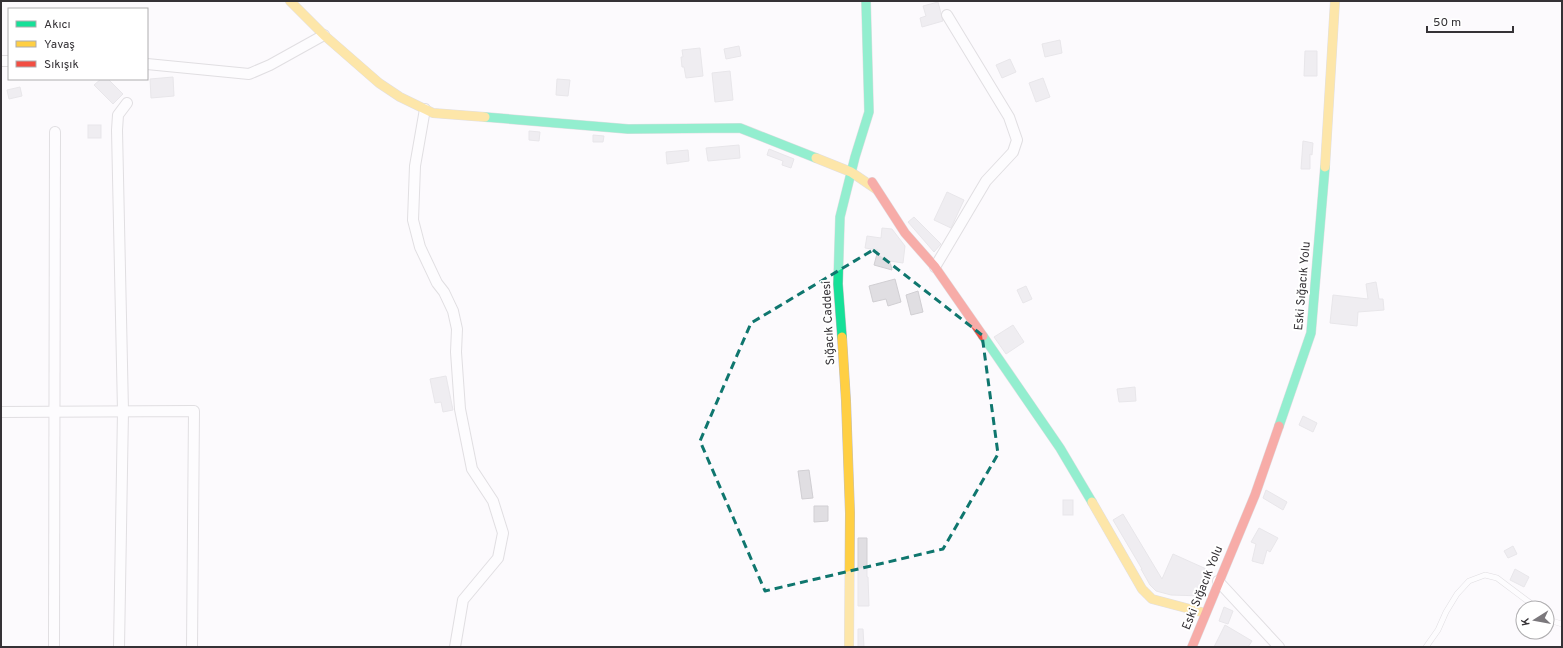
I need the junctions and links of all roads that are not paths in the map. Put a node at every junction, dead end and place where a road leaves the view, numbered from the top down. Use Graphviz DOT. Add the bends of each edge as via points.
graph roads {
  1 [pos="290,1"];
  2 [pos="866,1"];
  3 [pos="1335,1"];
  4 [pos="947,15"];
  5 [pos="324,35"];
  6 [pos="148,64"];
  7 [pos="127,103"];
  8 [pos="425,109"];
  9 [pos="55,132"];
  10 [pos="855,157"];
  11 [pos="851,172"];
  12 [pos="876,189"];
  13 [pos="935,267"];
  14 [pos="1,412"];
  15 [pos="54,412"];
  16 [pos="123,412"];
  17 [pos="1218,581"];
  18 [pos="1526,600"];
  19 [pos="1205,613"];
  20 [pos="54,647"];
  21 [pos="120,647"];
  22 [pos="192,647"];
  23 [pos="455,647"];
  24 [pos="849,647"];
  25 [pos="1192,647"];
  26 [pos="1279,647"];
  27 [pos="1426,647"];
  1 -- 5 [label="street"];
  2 -- 10 [label="street, Sığacık Caddesi" via="869,112"];
  3 -- 17 [label="street, Eski Sığacık Yolu" via="1322,209 1311,333 1255,495"];
  4 -- 13 [label="street" via="1009,117 1017,140 1013,152 986,181"];
  5 -- 6 [label="street" via="249,74"];
  5 -- 8 [label="street" via="379,83"];
  7 -- 16 [label="street" via="118,115 117,130"];
  8 -- 11 [label="street" via="433,112 628,129 740,128"];
  8 -- 23 [label="street" via="415,166 414,220 420,247 436,283 449,301 456,320 460,409 472,469 493,501 503,533 498,558 463,600"];
  9 -- 15 [label="street"];
  10 -- 11 [label="street, Sığacık Caddesi"];
  10 -- 12 [label="street"];
  11 -- 12 [label="street"];
  11 -- 24 [label="street, Sığacık Caddesi" via="840,217 838,284 846,401"];
  12 -- 13 [label="street" via="905,234"];
  13 -- 19 [label="street" via="1060,448 1142,589 1152,599"];
  14 -- 15 [label="street"];
  15 -- 16 [label="street"];
  15 -- 20 [label="street"];
  16 -- 21 [label="street"];
  16 -- 22 [label="street" via="194,411"];
  17 -- 19 [label="street, Eski Sığacık Yolu"];
  17 -- 26 [label="street"];
  18 -- 27 [label="lane" via="1497,578 1485,575 1469,581 1457,594"];
  19 -- 25 [label="street, Eski Sığacık Yolu"];
}
